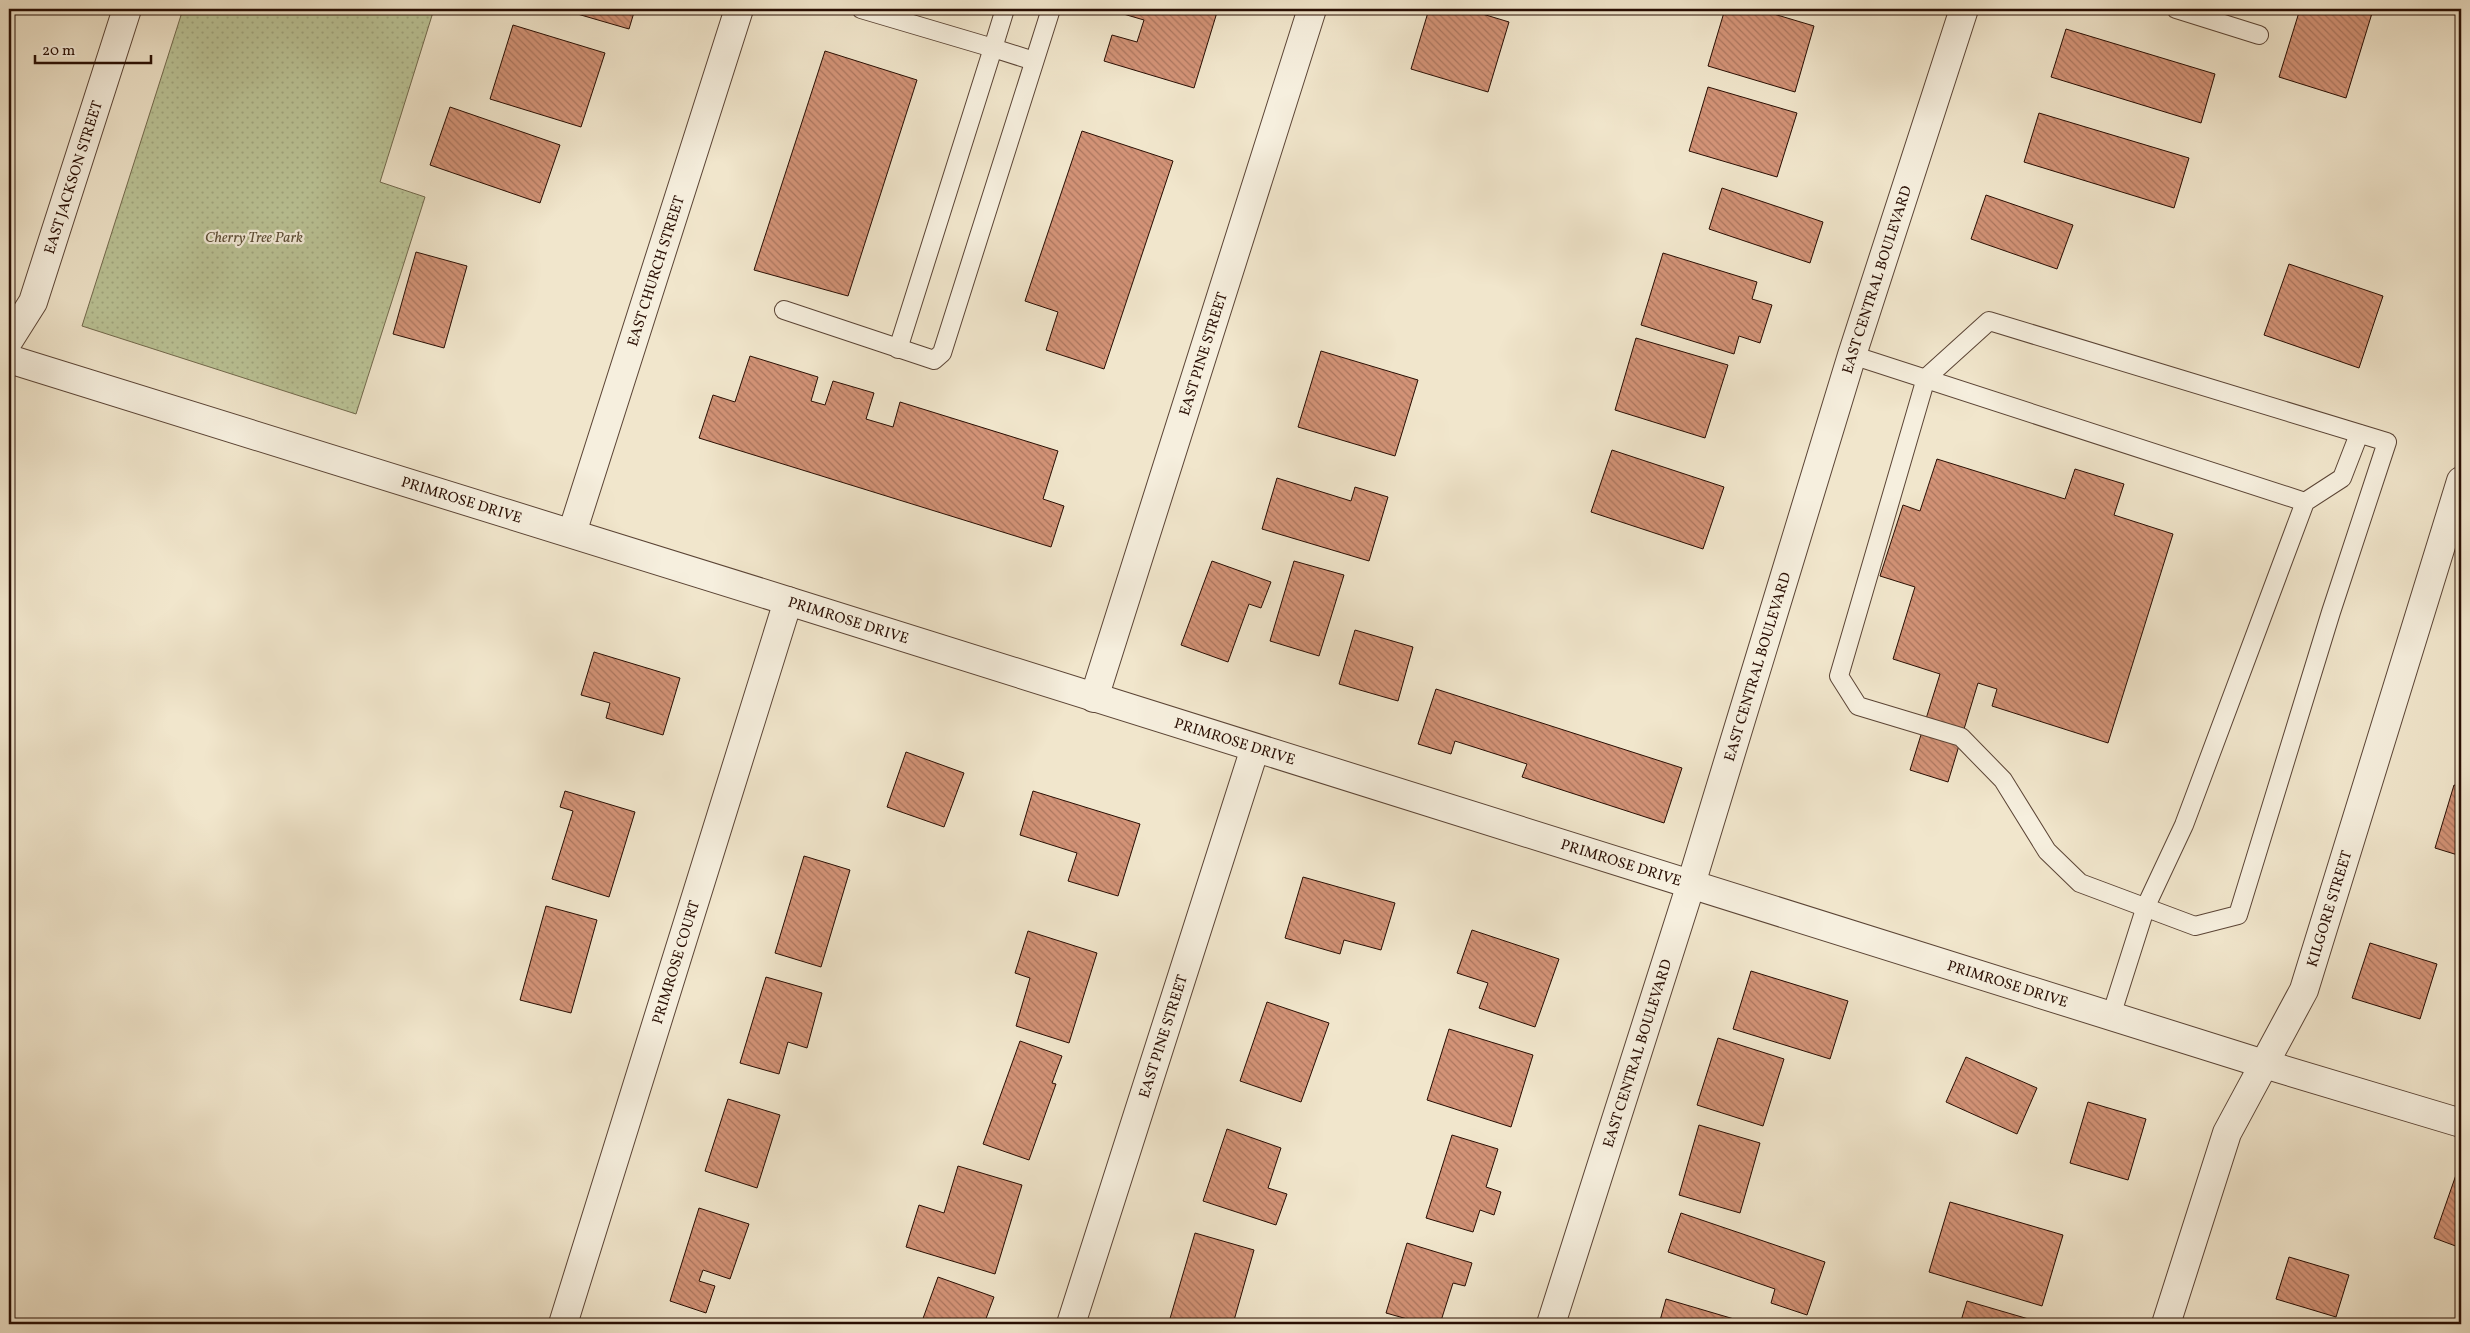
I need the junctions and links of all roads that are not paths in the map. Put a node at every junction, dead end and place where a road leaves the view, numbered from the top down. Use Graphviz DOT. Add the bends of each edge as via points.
graph roads {
  1 [pos="127,9"];
  2 [pos="739,9"];
  3 [pos="861,9"];
  4 [pos="1006,9"];
  5 [pos="1051,9"];
  6 [pos="1312,9"];
  7 [pos="1964,9"];
  8 [pos="2176,9"];
  9 [pos="2259,35"];
  10 [pos="993,48"];
  11 [pos="1034,61"];
  12 [pos="784,310"];
  13 [pos="9,340"];
  14 [pos="898,349"];
  15 [pos="1852,355"];
  16 [pos="9,359"];
  17 [pos="1926,378"];
  18 [pos="2359,434"];
  19 [pos="2461,482"];
  20 [pos="2305,502"];
  21 [pos="572,534"];
  22 [pos="788,600"];
  23 [pos="1094,698"];
  24 [pos="1254,748"];
  25 [pos="1691,884"];
  26 [pos="2146,906"];
  27 [pos="2111,1016"];
  28 [pos="2264,1064"];
  29 [pos="2461,1123"];
  30 [pos="563,1324"];
  31 [pos="1071,1324"];
  32 [pos="1551,1324"];
  33 [pos="2166,1324"];
  1 -- 13 [label="street, EAST JACKSON STREET" via="33,302"];
  2 -- 21 [label="street, EAST CHURCH STREET"];
  3 -- 10 [label="lane"];
  4 -- 10 [label="lane"];
  5 -- 11 [label="lane"];
  6 -- 23 [label="street, EAST PINE STREET"];
  7 -- 15 [label="street, EAST CENTRAL BOULEVARD"];
  8 -- 9 [label="lane"];
  10 -- 11 [label="lane"];
  10 -- 14 [label="lane"];
  11 -- 14 [label="lane" via="942,353 934,360"];
  12 -- 14 [label="lane"];
  15 -- 17 [label="lane"];
  15 -- 25 [label="street, EAST CENTRAL BOULEVARD"];
  16 -- 21 [label="street, PRIMROSE DRIVE"];
  17 -- 18 [label="lane" via="1989,321"];
  17 -- 20 [label="lane"];
  17 -- 26 [label="lane" via="1839,676 1858,706 1961,737 2003,780 2047,851 2080,883"];
  18 -- 20 [label="lane" via="2342,478"];
  18 -- 26 [label="lane" via="2387,442 2238,915 2196,926"];
  19 -- 28 [label="street, KILGORE STREET" via="2304,990"];
  20 -- 26 [label="lane" via="2184,825"];
  21 -- 22 [label="street, PRIMROSE DRIVE"];
  22 -- 23 [label="street, PRIMROSE DRIVE"];
  22 -- 30 [label="street, PRIMROSE COURT"];
  23 -- 24 [label="street, PRIMROSE DRIVE"];
  24 -- 25 [label="street, PRIMROSE DRIVE"];
  24 -- 31 [label="street, EAST PINE STREET"];
  25 -- 27 [label="street, PRIMROSE DRIVE"];
  25 -- 32 [label="street, EAST CENTRAL BOULEVARD"];
  26 -- 27 [label="lane"];
  27 -- 28 [label="street, PRIMROSE DRIVE"];
  28 -- 29 [label="street, PRIMROSE DRIVE"];
  28 -- 33 [label="street, KILGORE STREET" via="2227,1133"];
}
